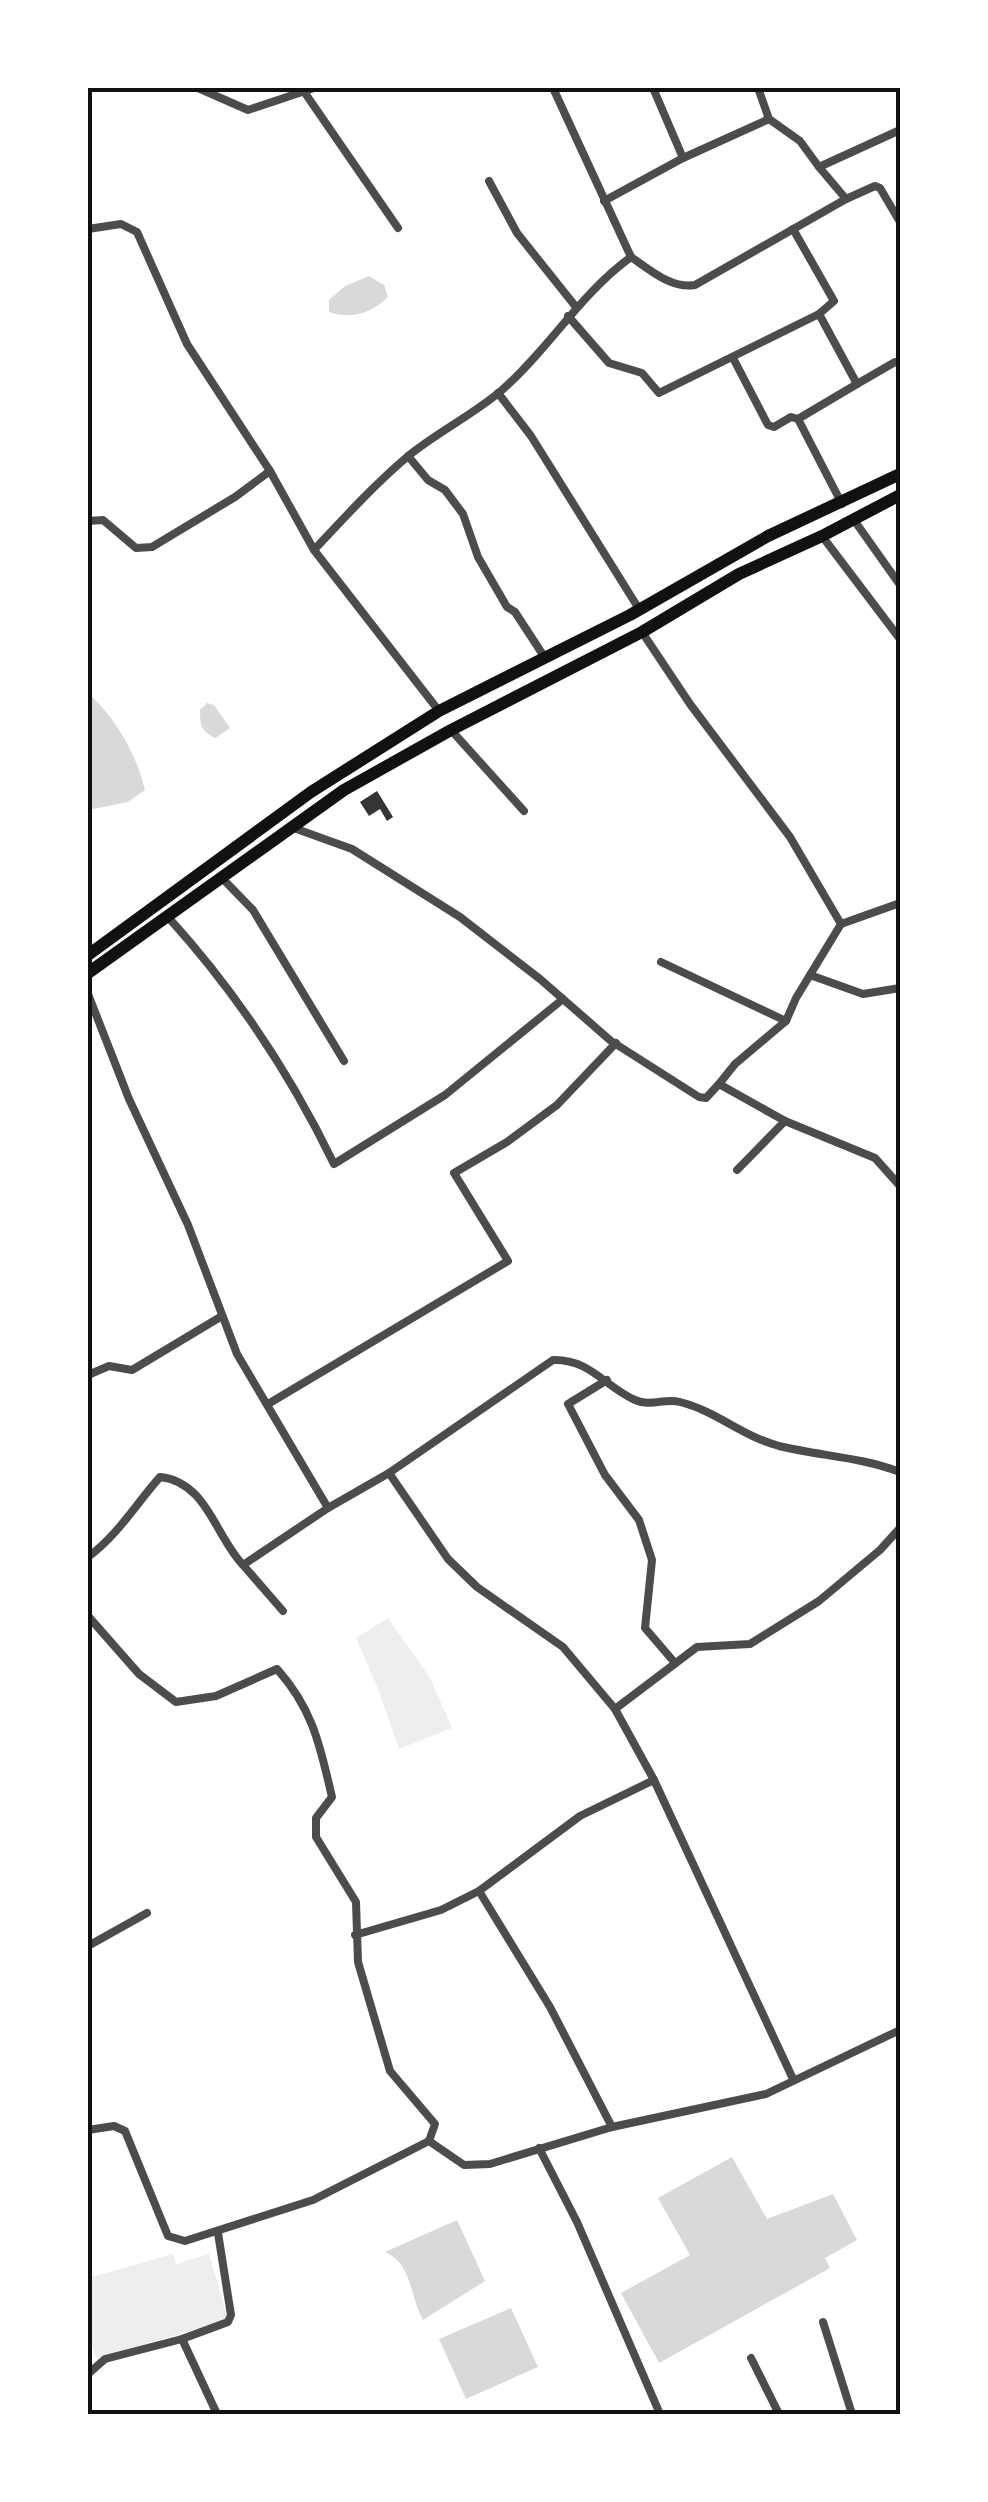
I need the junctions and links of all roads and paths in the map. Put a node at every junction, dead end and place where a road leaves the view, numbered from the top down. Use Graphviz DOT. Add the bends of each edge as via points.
graph roads {
  1 [pos="198,88"];
  2 [pos="314,88"];
  3 [pos="553,88"];
  4 [pos="653,88"];
  5 [pos="758,88"];
  6 [pos="304,93"];
  7 [pos="768,118"];
  8 [pos="900,130"];
  9 [pos="683,158"];
  10 [pos="819,167"];
  11 [pos="489,180"];
  12 [pos="846,199"];
  13 [pos="604,201"];
  14 [pos="900,222"];
  15 [pos="88,228"];
  16 [pos="398,228"];
  17 [pos="792,230"];
  18 [pos="631,257"];
  19 [pos="576,307"];
  20 [pos="819,314"];
  21 [pos="568,316"];
  22 [pos="733,358"];
  23 [pos="900,363"];
  24 [pos="858,384"];
  25 [pos="498,393"];
  26 [pos="798,419"];
  27 [pos="408,456"];
  28 [pos="270,471"];
  29 [pos="900,474"];
  30 [pos="900,495"];
  31 [pos="842,504"];
  32 [pos="854,520"];
  33 [pos="88,521"];
  34 [pos="822,536"];
  35 [pos="314,550"];
  36 [pos="900,586"];
  37 [pos="654,600"];
  38 [pos="639,609"];
  39 [pos="666,618"];
  40 [pos="642,632"];
  41 [pos="900,639"];
  42 [pos="545,658"];
  43 [pos="439,711"];
  44 [pos="451,730"];
  45 [pos="524,812"];
  46 [pos="291,826"];
  47 [pos="240,842"];
  48 [pos="249,857"];
  49 [pos="222,877"];
  50 [pos="900,903"];
  51 [pos="168,917"];
  52 [pos="841,924"];
  53 [pos="89,950"];
  54 [pos="661,962"];
  55 [pos="88,973"];
  56 [pos="810,975"];
  57 [pos="900,988"];
  58 [pos="88,994"];
  59 [pos="563,998"];
  60 [pos="786,1021"];
  61 [pos="616,1043"];
  62 [pos="344,1061"];
  63 [pos="719,1084"];
  64 [pos="785,1120"];
  65 [pos="737,1170"];
  66 [pos="900,1186"];
  67 [pos="222,1316"];
  68 [pos="88,1375"];
  69 [pos="607,1380"];
  70 [pos="268,1404"];
  71 [pos="900,1472"];
  72 [pos="389,1473"];
  73 [pos="328,1508"];
  74 [pos="900,1528"];
  75 [pos="88,1557"];
  76 [pos="243,1565"];
  77 [pos="283,1610"];
  78 [pos="88,1616"];
  79 [pos="675,1663"];
  80 [pos="615,1709"];
  81 [pos="654,1780"];
  82 [pos="479,1891"];
  83 [pos="148,1912"];
  84 [pos="355,1935"];
  85 [pos="88,1946"];
  86 [pos="900,2030"];
  87 [pos="794,2078"];
  88 [pos="612,2127"];
  89 [pos="88,2130"];
  90 [pos="429,2141"];
  91 [pos="539,2148"];
  92 [pos="218,2233"];
  93 [pos="823,2322"];
  94 [pos="182,2338"];
  95 [pos="751,2358"];
  96 [pos="88,2374"];
  97 [pos="218,2414"];
  98 [pos="660,2414"];
  99 [pos="779,2414"];
  100 [pos="852,2414"];
  1 -- 6 [label="street" via="248,110"];
  2 -- 6 [label="street"];
  3 -- 13 [label="street"];
  4 -- 9 [label="street"];
  5 -- 7 [label="street"];
  6 -- 16 [label="street"];
  7 -- 9 [label="street"];
  7 -- 10 [label="street" via="800,140"];
  8 -- 10 [label="street"];
  9 -- 13 [label="street"];
  10 -- 12 [label="street"];
  11 -- 19 [label="street" via="518,233"];
  12 -- 14 [label="street" via="880,188"];
  12 -- 17 [label="street"];
  13 -- 18 [label="street"];
  15 -- 28 [label="street" via="122,224 137,232 187,344"];
  17 -- 18 [label="street" via="696,286 668,281"];
  17 -- 20 [label="street" via="834,302"];
  18 -- 19 [label="street"];
  19 -- 21 [label="street"];
  20 -- 22 [label="street"];
  20 -- 24 [label="street"];
  21 -- 22 [label="street" via="609,363 640,372 657,393"];
  21 -- 25 [label="street"];
  22 -- 26 [label="street" via="768,425"];
  23 -- 24 [label="street"];
  24 -- 26 [label="street"];
  25 -- 27 [label="street"];
  25 -- 38 [label="street"];
  26 -- 31 [label="street"];
  27 -- 35 [label="street"];
  27 -- 42 [label="street" via="463,514 507,607"];
  28 -- 33 [label="street" via="152,548 136,548 103,520"];
  28 -- 35 [label="street"];
  29 -- 31 [label="highway"];
  30 -- 32 [label="highway"];
  31 -- 37 [label="highway" via="768,536"];
  32 -- 34 [label="highway"];
  32 -- 36 [label="street"];
  34 -- 39 [label="highway"];
  34 -- 41 [label="street"];
  35 -- 43 [label="street"];
  37 -- 38 [label="highway"];
  37 -- 39 [label="highway"];
  38 -- 42 [label="highway"];
  39 -- 40 [label="highway"];
  40 -- 44 [label="highway"];
  40 -- 52 [label="street" via="790,837"];
  42 -- 43 [label="highway"];
  43 -- 47 [label="highway"];
  44 -- 45 [label="street"];
  44 -- 46 [label="highway"];
  46 -- 48 [label="highway"];
  46 -- 59 [label="street" via="352,849 445,908"];
  47 -- 48 [label="highway"];
  47 -- 53 [label="highway"];
  48 -- 49 [label="highway"];
  49 -- 51 [label="highway"];
  49 -- 62 [label="street" via="253,910"];
  50 -- 52 [label="street"];
  51 -- 55 [label="highway"];
  51 -- 59 [label="street" via="251,1019 334,1164 445,1095"];
  52 -- 56 [label="street"];
  54 -- 60 [label="street"];
  56 -- 57 [label="street" via="863,994"];
  56 -- 60 [label="street"];
  58 -- 67 [label="street"];
  59 -- 61 [label="street"];
  60 -- 63 [label="street"];
  61 -- 63 [label="street" via="699,1097"];
  61 -- 70 [label="street" via="558,1105 454,1173 508,1260"];
  63 -- 64 [label="street"];
  64 -- 65 [label="street"];
  64 -- 66 [label="street" via="874,1158"];
  67 -- 68 [label="street" via="132,1370 108,1366"];
  67 -- 70 [label="street"];
  69 -- 71 [label="street" via="636,1400 682,1402 780,1446 871,1460"];
  69 -- 72 [label="street" via="579,1364 554,1360"];
  69 -- 79 [label="street" via="568,1404 604,1476 640,1520 652,1560 645,1628"];
  70 -- 73 [label="street"];
  72 -- 73 [label="street"];
  72 -- 80 [label="street" via="448,1558 477,1588 564,1647"];
  73 -- 76 [label="street"];
  74 -- 79 [label="street" via="819,1601 750,1644 696,1647"];
  75 -- 76 [label="street" via="119,1531 160,1478 193,1490"];
  76 -- 77 [label="street"];
  78 -- 84 [label="street" via="139,1674 176,1702 216,1696 277,1669 300,1695 332,1798 316,1818 316,1837 356,1902"];
  79 -- 80 [label="street"];
  80 -- 81 [label="street"];
  81 -- 82 [label="street" via="580,1816"];
  81 -- 87 [label="street"];
  82 -- 84 [label="street"];
  82 -- 88 [label="street" via="550,2006"];
  83 -- 85 [label="street"];
  84 -- 90 [label="street" via="390,2071 435,2124"];
  86 -- 87 [label="street"];
  87 -- 88 [label="street" via="766,2094"];
  88 -- 91 [label="street"];
  89 -- 92 [label="street" via="125,2130 168,2236 185,2241"];
  90 -- 91 [label="street" via="464,2165"];
  90 -- 92 [label="street" via="313,2200"];
  91 -- 98 [label="street"];
  92 -- 94 [label="street" via="231,2315 221,2326"];
  93 -- 100 [label="street"];
  94 -- 96 [label="street" via="105,2359"];
  94 -- 97 [label="street"];
  95 -- 99 [label="street"];
}
